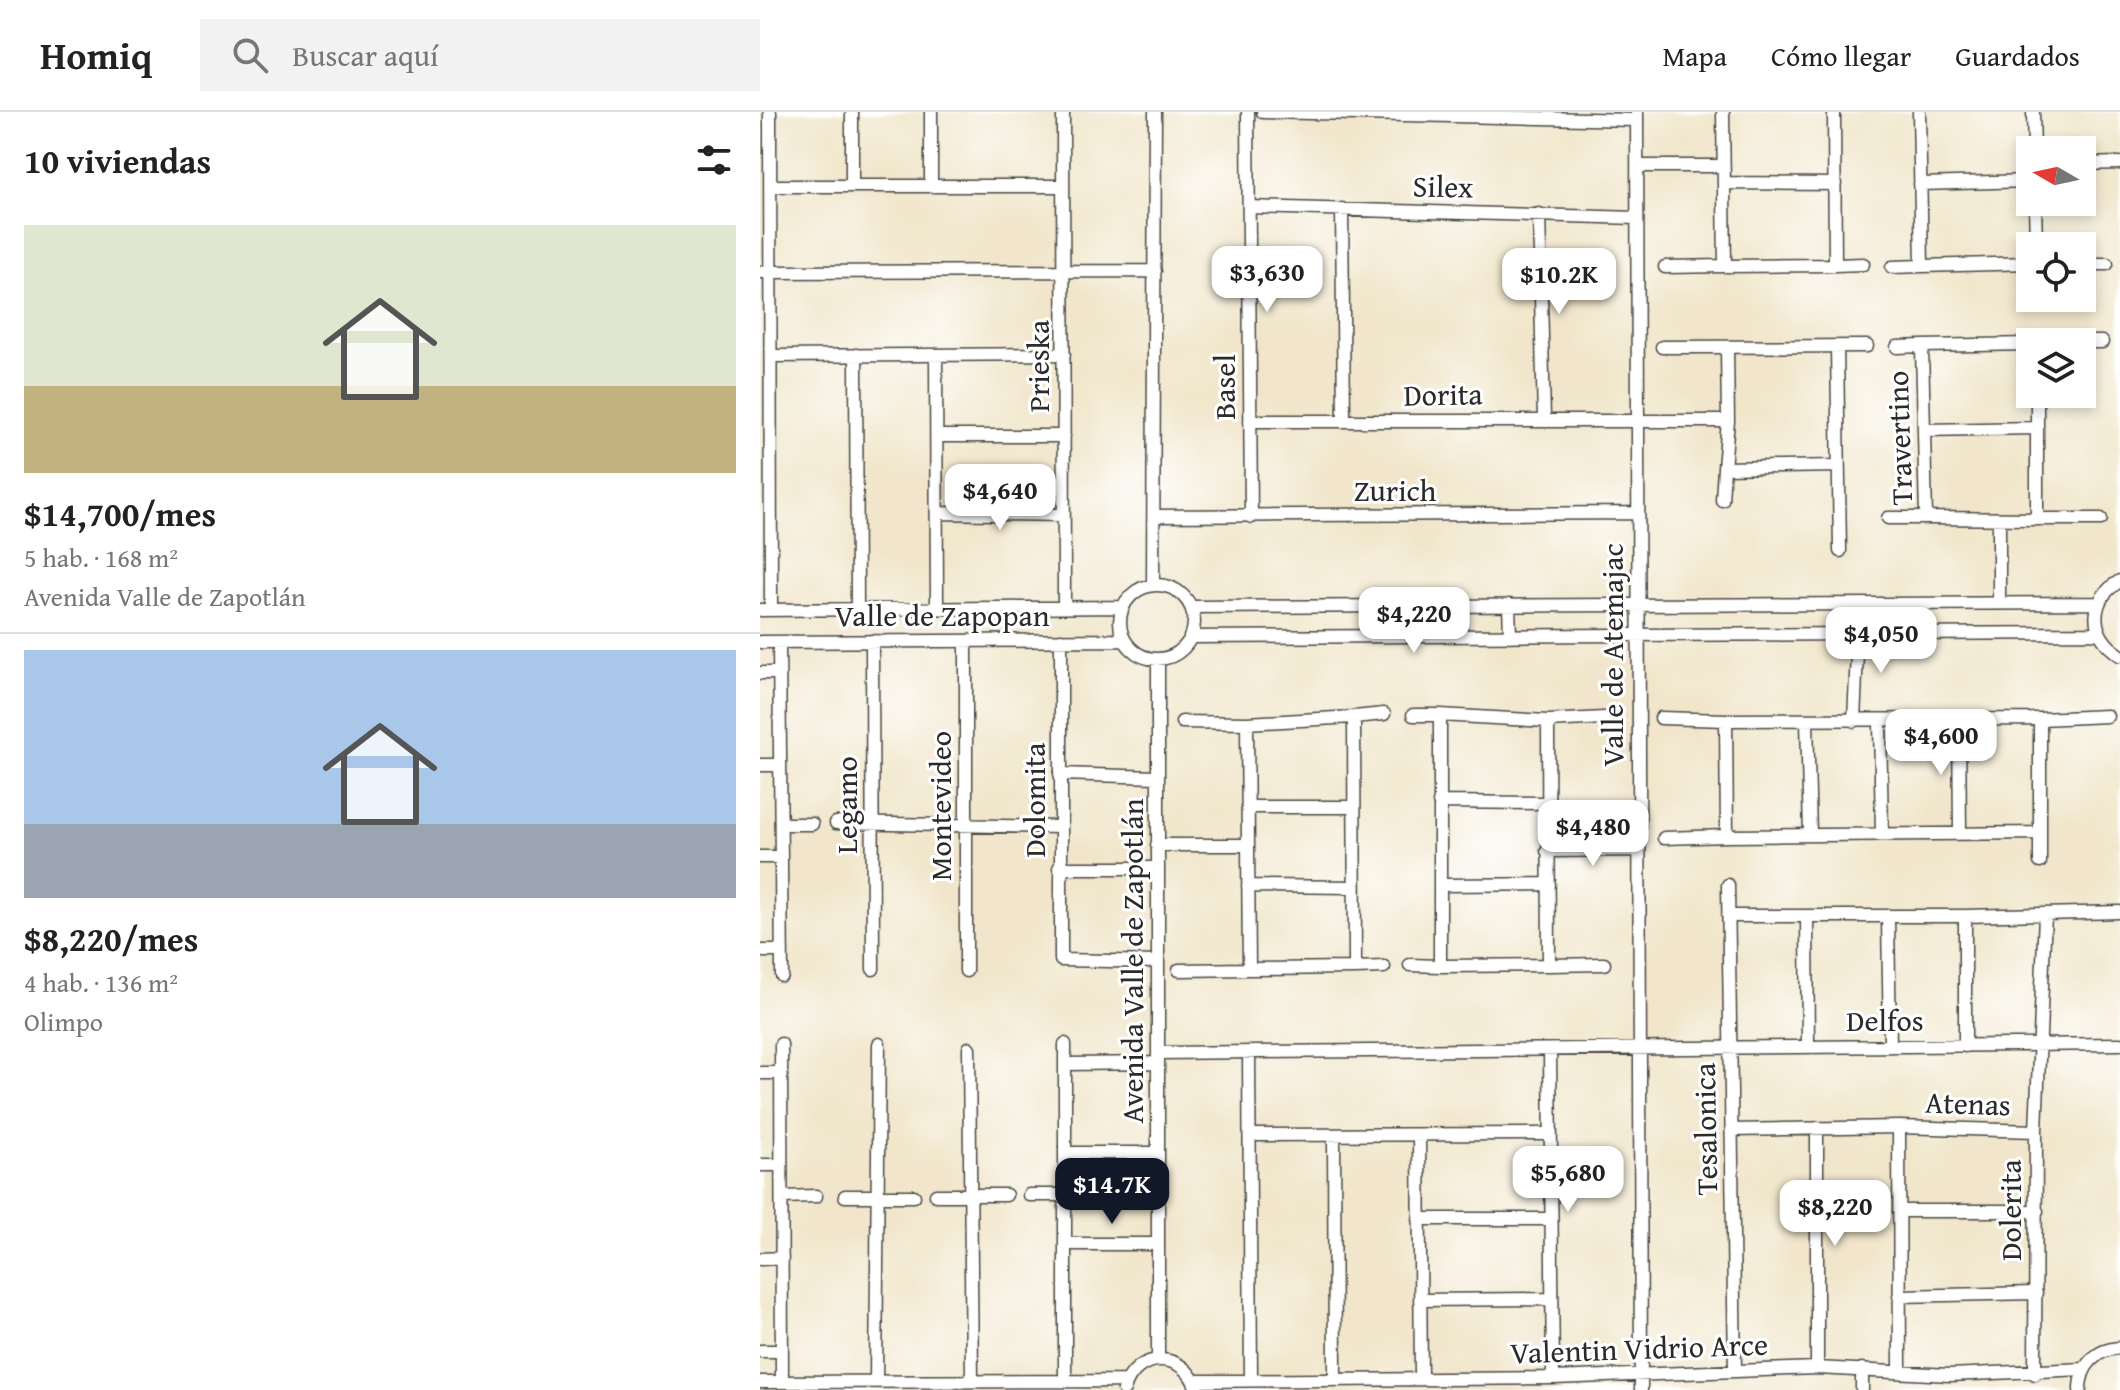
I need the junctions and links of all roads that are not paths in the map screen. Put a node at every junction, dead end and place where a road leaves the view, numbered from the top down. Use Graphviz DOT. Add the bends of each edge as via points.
graph roads {
  1 [pos="770,112"];
  2 [pos="852,112"];
  3 [pos="931,112"];
  4 [pos="1063,112"];
  5 [pos="1155,112"];
  6 [pos="1248,112"];
  7 [pos="1263,112"];
  8 [pos="1723,112"];
  9 [pos="1834,112"];
  10 [pos="1919,112"];
  11 [pos="2033,112"];
  12 [pos="1637,116"];
  13 [pos="2034,136"];
  14 [pos="2120,163"];
  15 [pos="2096,164"];
  16 [pos="1637,166"];
  17 [pos="1723,166"];
  18 [pos="2016,181"];
  19 [pos="1724,183"];
  20 [pos="1835,184"];
  21 [pos="1920,184"];
  22 [pos="931,185"];
  23 [pos="770,186"];
  24 [pos="852,186"];
  25 [pos="1063,186"];
  26 [pos="1249,207"];
  27 [pos="1342,209"];
  28 [pos="1539,214"];
  29 [pos="1637,218"];
  30 [pos="2016,263"];
  31 [pos="1863,264"];
  32 [pos="2096,264"];
  33 [pos="2107,264"];
  34 [pos="1835,265"];
  35 [pos="1725,266"];
  36 [pos="1922,266"];
  37 [pos="1665,267"];
  38 [pos="1892,267"];
  39 [pos="1063,269"];
  40 [pos="1155,271"];
  41 [pos="766,272"];
  42 [pos="2096,342"];
  43 [pos="2102,342"];
  44 [pos="2016,344"];
  45 [pos="1867,346"];
  46 [pos="1922,346"];
  47 [pos="1662,347"];
  48 [pos="1837,347"];
  49 [pos="1897,347"];
  50 [pos="1727,348"];
  51 [pos="1064,354"];
  52 [pos="856,355"];
  53 [pos="936,355"];
  54 [pos="772,356"];
  55 [pos="2037,408"];
  56 [pos="1544,419"];
  57 [pos="1638,419"];
  58 [pos="1250,421"];
  59 [pos="1344,421"];
  60 [pos="1728,421"];
  61 [pos="2037,428"];
  62 [pos="1924,430"];
  63 [pos="938,436"];
  64 [pos="1064,436"];
  65 [pos="1837,466"];
  66 [pos="1724,468"];
  67 [pos="1722,500"];
  68 [pos="938,513"];
  69 [pos="1637,513"];
  70 [pos="1064,515"];
  71 [pos="1154,516"];
  72 [pos="1251,517"];
  73 [pos="1888,518"];
  74 [pos="1926,518"];
  75 [pos="1999,519"];
  76 [pos="2037,519"];
  77 [pos="2101,519"];
  78 [pos="1840,551"];
  79 [pos="2120,581"];
  80 [pos="1153,584"];
  81 [pos="1999,603"];
  82 [pos="2098,603"];
  83 [pos="1638,604"];
  84 [pos="1509,605"];
  85 [pos="1859,606"];
  86 [pos="1064,607"];
  87 [pos="1123,607"];
  88 [pos="1191,607"];
  89 [pos="857,608"];
  90 [pos="937,608"];
  91 [pos="766,610"];
  92 [pos="2098,633"];
  93 [pos="1638,635"];
  94 [pos="1510,636"];
  95 [pos="1858,636"];
  96 [pos="1190,637"];
  97 [pos="1061,640"];
  98 [pos="1124,640"];
  99 [pos="872,641"];
  100 [pos="966,641"];
  101 [pos="760,642"];
  102 [pos="779,642"];
  103 [pos="2120,655"];
  104 [pos="1158,659"];
  105 [pos="760,673"];
  106 [pos="779,673"];
  107 [pos="1384,714"];
  108 [pos="1413,715"];
  109 [pos="1440,715"];
  110 [pos="2107,716"];
  111 [pos="1354,717"];
  112 [pos="1604,718"];
  113 [pos="1661,718"];
  114 [pos="2040,719"];
  115 [pos="1726,720"];
  116 [pos="1959,720"];
  117 [pos="1548,721"];
  118 [pos="1807,721"];
  119 [pos="1858,721"];
  120 [pos="1182,722"];
  121 [pos="1880,722"];
  122 [pos="1247,723"];
  123 [pos="760,765"];
  124 [pos="780,765"];
  125 [pos="1060,774"];
  126 [pos="1157,777"];
  127 [pos="1439,802"];
  128 [pos="1548,803"];
  129 [pos="1248,807"];
  130 [pos="1353,807"];
  131 [pos="836,823"];
  132 [pos="781,824"];
  133 [pos="812,824"];
  134 [pos="872,825"];
  135 [pos="966,825"];
  136 [pos="1060,827"];
  137 [pos="1882,833"];
  138 [pos="1960,833"];
  139 [pos="2040,833"];
  140 [pos="1810,834"];
  141 [pos="1547,836"];
  142 [pos="1638,836"];
  143 [pos="1727,836"];
  144 [pos="1664,838"];
  145 [pos="1157,845"];
  146 [pos="1248,845"];
  147 [pos="1638,850"];
  148 [pos="1547,851"];
  149 [pos="760,857"];
  150 [pos="780,857"];
  151 [pos="2040,862"];
  152 [pos="1059,868"];
  153 [pos="1157,868"];
  154 [pos="1549,884"];
  155 [pos="1440,885"];
  156 [pos="1728,885"];
  157 [pos="1248,886"];
  158 [pos="1354,887"];
  159 [pos="2120,912"];
  160 [pos="2045,914"];
  161 [pos="1728,916"];
  162 [pos="1807,916"];
  163 [pos="1965,916"];
  164 [pos="1888,917"];
  165 [pos="760,951"];
  166 [pos="782,951"];
  167 [pos="1158,962"];
  168 [pos="1604,964"];
  169 [pos="1410,965"];
  170 [pos="1549,965"];
  171 [pos="1440,966"];
  172 [pos="1384,967"];
  173 [pos="1355,968"];
  174 [pos="873,969"];
  175 [pos="1249,969"];
  176 [pos="1179,970"];
  177 [pos="966,971"];
  178 [pos="782,976"];
  179 [pos="781,1044"];
  180 [pos="879,1044"];
  181 [pos="1065,1044"];
  182 [pos="2120,1044"];
  183 [pos="1890,1045"];
  184 [pos="1729,1046"];
  185 [pos="1808,1046"];
  186 [pos="1965,1046"];
  187 [pos="2040,1046"];
  188 [pos="969,1048"];
  189 [pos="1550,1050"];
  190 [pos="1640,1050"];
  191 [pos="1249,1053"];
  192 [pos="1158,1058"];
  193 [pos="1065,1064"];
  194 [pos="760,1073"];
  195 [pos="781,1073"];
  196 [pos="1899,1127"];
  197 [pos="1817,1128"];
  198 [pos="1732,1130"];
  199 [pos="2036,1131"];
  200 [pos="1551,1134"];
  201 [pos="1250,1135"];
  202 [pos="1334,1136"];
  203 [pos="1419,1136"];
  204 [pos="1065,1153"];
  205 [pos="1158,1153"];
  206 [pos="760,1165"];
  207 [pos="781,1165"];
  208 [pos="936,1195"];
  209 [pos="1006,1195"];
  210 [pos="1029,1195"];
  211 [pos="1065,1195"];
  212 [pos="816,1196"];
  213 [pos="845,1196"];
  214 [pos="877,1196"];
  215 [pos="914,1196"];
  216 [pos="970,1196"];
  217 [pos="782,1197"];
  218 [pos="1899,1211"];
  219 [pos="2037,1211"];
  220 [pos="1419,1219"];
  221 [pos="1550,1219"];
  222 [pos="1065,1244"];
  223 [pos="1158,1244"];
  224 [pos="782,1258"];
  225 [pos="760,1259"];
  226 [pos="2036,1293"];
  227 [pos="1899,1296"];
  228 [pos="1551,1299"];
  229 [pos="1420,1300"];
  230 [pos="2120,1348"];
  231 [pos="760,1351"];
  232 [pos="782,1351"];
  233 [pos="1158,1359"];
  234 [pos="1817,1368"];
  235 [pos="1862,1369"];
  236 [pos="2084,1369"];
  237 [pos="1900,1370"];
  238 [pos="1735,1371"];
  239 [pos="2035,1374"];
  240 [pos="1950,1375"];
  241 [pos="1641,1376"];
  242 [pos="1421,1378"];
  243 [pos="1553,1378"];
  244 [pos="1335,1379"];
  245 [pos="972,1380"];
  246 [pos="1065,1380"];
  247 [pos="1251,1380"];
  248 [pos="876,1381"];
  249 [pos="760,1382"];
  250 [pos="782,1382"];
  251 [pos="1196,1385"];
  252 [pos="1125,1386"];
  253 [pos="1641,1390"];
  254 [pos="1862,1390"];
  255 [pos="1949,1390"];
  256 [pos="2080,1390"];
  1 -- 23 [label="street"];
  2 -- 24 [label="street"];
  3 -- 22 [label="street"];
  4 -- 25 [label="street, Prieska"];
  5 -- 40 [label="street"];
  6 -- 26 [label="street, Basel"];
  7 -- 12 [label="street"];
  8 -- 17 [label="street"];
  9 -- 20 [label="street"];
  10 -- 21 [label="street"];
  11 -- 13 [label="street"];
  12 -- 16 [label="street, Valle de Atemajac"];
  14 -- 15 [label="street"];
  16 -- 17 [label="street"];
  16 -- 29 [label="street, Valle de Atemajac"];
  17 -- 19 [label="street"];
  18 -- 21 [label="street"];
  19 -- 20 [label="street"];
  19 -- 35 [label="street"];
  20 -- 34 [label="street"];
  21 -- 36 [label="street"];
  22 -- 24 [label="street"];
  22 -- 25 [label="street"];
  23 -- 24 [label="street"];
  23 -- 41 [label="street"];
  25 -- 39 [label="street, Prieska"];
  26 -- 27 [label="street, Silex"];
  26 -- 58 [label="street, Basel"];
  27 -- 28 [label="street, Silex"];
  27 -- 59 [label="street"];
  28 -- 29 [label="street, Silex"];
  28 -- 56 [label="street"];
  29 -- 57 [label="street, Valle de Atemajac"];
  30 -- 36 [label="street"];
  31 -- 34 [label="street"];
  32 -- 33 [label="street"];
  34 -- 35 [label="street"];
  35 -- 37 [label="street"];
  36 -- 38 [label="street"];
  39 -- 40 [label="street"];
  39 -- 41 [label="street"];
  39 -- 51 [label="street, Prieska"];
  40 -- 71 [label="street"];
  41 -- 54 [label="street"];
  42 -- 43 [label="street"];
  44 -- 46 [label="street, Travertino"];
  45 -- 48 [label="street"];
  46 -- 49 [label="street"];
  46 -- 62 [label="street, Travertino"];
  47 -- 50 [label="street"];
  48 -- 50 [label="street"];
  48 -- 65 [label="street"];
  50 -- 60 [label="street"];
  51 -- 53 [label="street"];
  51 -- 64 [label="street, Prieska"];
  52 -- 53 [label="street"];
  52 -- 54 [label="street"];
  52 -- 89 [label="street"];
  53 -- 63 [label="street"];
  54 -- 91 [label="street"];
  55 -- 61 [label="street"];
  56 -- 57 [label="street, Dorita"];
  56 -- 59 [label="street, Dorita"];
  57 -- 60 [label="street, Dorita"];
  57 -- 69 [label="street, Valle de Atemajac"];
  58 -- 59 [label="street, Dorita"];
  58 -- 72 [label="street, Basel"];
  60 -- 66 [label="street"];
  61 -- 62 [label="street"];
  61 -- 76 [label="street"];
  62 -- 74 [label="street, Travertino"];
  63 -- 64 [label="street"];
  63 -- 68 [label="street"];
  64 -- 70 [label="street, Prieska"];
  65 -- 66 [label="street"];
  65 -- 78 [label="street"];
  66 -- 67 [label="street"];
  68 -- 70 [label="street"];
  68 -- 90 [label="street"];
  69 -- 72 [label="street, Zurich"];
  69 -- 83 [label="street, Valle de Atemajac"];
  70 -- 86 [label="street, Prieska"];
  71 -- 72 [label="street, Zurich"];
  71 -- 80 [label="street"];
  73 -- 74 [label="street"];
  74 -- 75 [label="street, Travertino"];
  75 -- 76 [label="street, Travertino"];
  75 -- 81 [label="street"];
  76 -- 77 [label="street, Travertino"];
  79 -- 82 [label="street"];
  80 -- 87 [label="street" via="1130,596"];
  80 -- 88 [label="street" via="1182,594"];
  81 -- 82 [label="street"];
  81 -- 85 [label="street"];
  82 -- 92 [label="street"];
  83 -- 84 [label="street"];
  83 -- 85 [label="street"];
  83 -- 93 [label="street, Valle de Atemajac"];
  84 -- 88 [label="street"];
  84 -- 94 [label="street"];
  85 -- 95 [label="street"];
  86 -- 87 [label="street, Valle de Zapopan"];
  86 -- 90 [label="street, Valle de Zapopan"];
  87 -- 98 [label="street"];
  88 -- 96 [label="street"];
  89 -- 90 [label="street, Valle de Zapopan"];
  89 -- 91 [label="street, Valle de Zapopan"];
  92 -- 95 [label="street"];
  92 -- 103 [label="street"];
  93 -- 94 [label="street"];
  93 -- 95 [label="street"];
  93 -- 142 [label="street, Valle de Atemajac"];
  94 -- 96 [label="street"];
  95 -- 119 [label="street"];
  96 -- 104 [label="street" via="1182,648"];
  97 -- 98 [label="street, Valle de Zapopan"];
  97 -- 100 [label="street, Valle de Zapopan"];
  97 -- 125 [label="street, Dolomita"];
  98 -- 104 [label="street" via="1133,650"];
  99 -- 100 [label="street, Valle de Zapopan"];
  99 -- 102 [label="street, Valle de Zapopan"];
  99 -- 134 [label="street, Legamo"];
  100 -- 135 [label="street, Montevideo"];
  101 -- 102 [label="street, Valle de Zapopan"];
  102 -- 106 [label="street"];
  104 -- 126 [label="street, Avenida Valle de Zapotlán"];
  105 -- 106 [label="street"];
  106 -- 124 [label="street"];
  107 -- 111 [label="street"];
  108 -- 109 [label="street"];
  109 -- 117 [label="street"];
  109 -- 127 [label="street"];
  110 -- 114 [label="street"];
  111 -- 122 [label="street"];
  111 -- 130 [label="street"];
  112 -- 117 [label="street"];
  113 -- 115 [label="street"];
  114 -- 116 [label="street"];
  114 -- 139 [label="street"];
  115 -- 118 [label="street"];
  115 -- 143 [label="street"];
  116 -- 121 [label="street"];
  116 -- 138 [label="street"];
  117 -- 128 [label="street"];
  118 -- 119 [label="street"];
  118 -- 140 [label="street"];
  119 -- 121 [label="street"];
  120 -- 122 [label="street"];
  121 -- 137 [label="street"];
  122 -- 129 [label="street"];
  123 -- 124 [label="street"];
  124 -- 132 [label="street"];
  125 -- 126 [label="street"];
  125 -- 136 [label="street, Dolomita"];
  126 -- 145 [label="street, Avenida Valle de Zapotlán"];
  127 -- 128 [label="street"];
  127 -- 155 [label="street"];
  128 -- 141 [label="street"];
  129 -- 130 [label="street"];
  129 -- 146 [label="street"];
  130 -- 158 [label="street"];
  131 -- 134 [label="street"];
  132 -- 133 [label="street"];
  132 -- 150 [label="street"];
  134 -- 135 [label="street"];
  134 -- 174 [label="street, Legamo"];
  135 -- 136 [label="street"];
  135 -- 177 [label="street, Montevideo"];
  136 -- 152 [label="street, Dolomita"];
  137 -- 138 [label="street"];
  137 -- 140 [label="street"];
  138 -- 139 [label="street"];
  139 -- 151 [label="street"];
  140 -- 143 [label="street"];
  141 -- 142 [label="street"];
  141 -- 148 [label="street"];
  142 -- 147 [label="street, Valle de Atemajac"];
  143 -- 144 [label="street"];
  145 -- 146 [label="street"];
  145 -- 153 [label="street, Avenida Valle de Zapotlán"];
  146 -- 157 [label="street"];
  147 -- 148 [label="street"];
  147 -- 190 [label="street, Valle de Atemajac"];
  148 -- 154 [label="street"];
  149 -- 150 [label="street"];
  150 -- 166 [label="street"];
  152 -- 153 [label="street"];
  152 -- 167 [label="street, Dolomita" via="1061,960"];
  153 -- 167 [label="street, Avenida Valle de Zapotlán"];
  154 -- 155 [label="street"];
  154 -- 170 [label="street"];
  155 -- 171 [label="street"];
  156 -- 161 [label="street, Tesalonica"];
  157 -- 158 [label="street"];
  157 -- 175 [label="street"];
  158 -- 173 [label="street"];
  159 -- 160 [label="street"];
  160 -- 163 [label="street"];
  160 -- 187 [label="street, Dolerita"];
  161 -- 162 [label="street"];
  161 -- 184 [label="street, Tesalonica"];
  162 -- 164 [label="street"];
  162 -- 185 [label="street"];
  163 -- 164 [label="street"];
  163 -- 186 [label="street"];
  164 -- 183 [label="street"];
  165 -- 166 [label="street"];
  166 -- 178 [label="street"];
  167 -- 192 [label="street, Avenida Valle de Zapotlán"];
  168 -- 170 [label="street"];
  169 -- 171 [label="street"];
  170 -- 171 [label="street"];
  172 -- 173 [label="street"];
  173 -- 175 [label="street"];
  175 -- 176 [label="street"];
  179 -- 195 [label="street"];
  180 -- 214 [label="street"];
  181 -- 193 [label="street"];
  182 -- 187 [label="street, Delfos"];
  183 -- 185 [label="street, Delfos"];
  183 -- 186 [label="street, Delfos"];
  184 -- 185 [label="street, Delfos"];
  184 -- 190 [label="street, Delfos"];
  184 -- 198 [label="street, Tesalonica"];
  186 -- 187 [label="street, Delfos"];
  187 -- 199 [label="street, Dolerita"];
  188 -- 216 [label="street"];
  189 -- 190 [label="street, Delfos"];
  189 -- 191 [label="street, Delfos"];
  189 -- 200 [label="street"];
  190 -- 241 [label="street, Valle de Atemajac"];
  191 -- 192 [label="street, Delfos"];
  191 -- 201 [label="street"];
  192 -- 193 [label="street, Delfos"];
  192 -- 205 [label="street, Avenida Valle de Zapotlán"];
  193 -- 204 [label="street"];
  194 -- 195 [label="street"];
  195 -- 207 [label="street"];
  196 -- 197 [label="street, Atenas"];
  196 -- 199 [label="street, Atenas"];
  196 -- 218 [label="street"];
  197 -- 198 [label="street, Atenas"];
  197 -- 234 [label="street"];
  198 -- 238 [label="street, Tesalonica"];
  199 -- 219 [label="street, Dolerita"];
  200 -- 203 [label="street"];
  200 -- 221 [label="street"];
  201 -- 202 [label="street"];
  201 -- 247 [label="street"];
  202 -- 203 [label="street"];
  202 -- 244 [label="street"];
  203 -- 220 [label="street"];
  204 -- 205 [label="street"];
  204 -- 211 [label="street"];
  205 -- 223 [label="street, Avenida Valle de Zapotlán"];
  206 -- 207 [label="street"];
  207 -- 217 [label="street"];
  208 -- 216 [label="street"];
  209 -- 216 [label="street"];
  210 -- 211 [label="street"];
  211 -- 222 [label="street"];
  212 -- 217 [label="street"];
  213 -- 214 [label="street"];
  214 -- 215 [label="street"];
  214 -- 248 [label="street"];
  216 -- 245 [label="street"];
  217 -- 224 [label="street"];
  218 -- 219 [label="street"];
  218 -- 227 [label="street"];
  219 -- 226 [label="street, Dolerita"];
  220 -- 221 [label="street"];
  220 -- 229 [label="street"];
  221 -- 228 [label="street"];
  222 -- 223 [label="street"];
  222 -- 246 [label="street"];
  223 -- 233 [label="street, Avenida Valle de Zapotlán"];
  224 -- 225 [label="street"];
  224 -- 232 [label="street"];
  226 -- 227 [label="street"];
  226 -- 239 [label="street, Dolerita"];
  227 -- 237 [label="street"];
  228 -- 229 [label="street"];
  228 -- 243 [label="street"];
  229 -- 242 [label="street"];
  230 -- 236 [label="street" via="2100,1352"];
  231 -- 232 [label="street"];
  232 -- 250 [label="street"];
  233 -- 251 [label="street" via="1180,1364"];
  233 -- 252 [label="street" via="1139,1366"];
  234 -- 235 [label="street, Valentin Vidrio Arce"];
  234 -- 238 [label="street, Valentin Vidrio Arce"];
  235 -- 237 [label="street, Valentin Vidrio Arce"];
  235 -- 254 [label="street"];
  236 -- 239 [label="street, Valentin Vidrio Arce"];
  236 -- 256 [label="street"];
  237 -- 240 [label="street, Valentin Vidrio Arce"];
  238 -- 241 [label="street, Valentin Vidrio Arce"];
  239 -- 240 [label="street, Valentin Vidrio Arce"];
  240 -- 255 [label="street"];
  241 -- 243 [label="street, Valentin Vidrio Arce"];
  241 -- 253 [label="street, Valle de Atemajac"];
  242 -- 243 [label="street, Valentin Vidrio Arce"];
  242 -- 244 [label="street, Valentin Vidrio Arce"];
  244 -- 247 [label="street, Valentin Vidrio Arce"];
  245 -- 246 [label="street"];
  245 -- 248 [label="street"];
  246 -- 252 [label="street"];
  247 -- 251 [label="street, Valentin Vidrio Arce"];
  248 -- 250 [label="street"];
  249 -- 250 [label="street"];
}
